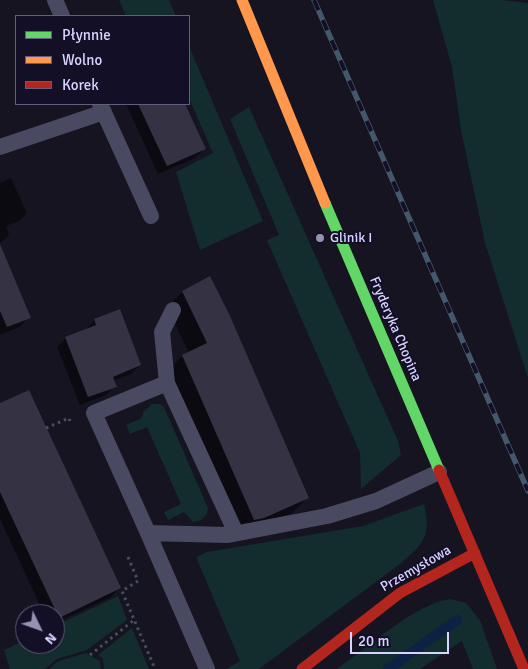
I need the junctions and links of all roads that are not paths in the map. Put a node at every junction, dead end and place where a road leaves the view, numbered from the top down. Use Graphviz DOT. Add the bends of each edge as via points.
graph roads {
  1 [pos="55,0"];
  2 [pos="242,0"];
  3 [pos="62,15"];
  4 [pos="102,108"];
  5 [pos="0,147"];
  6 [pos="151,216"];
  7 [pos="173,310"];
  8 [pos="167,382"];
  9 [pos="439,472"];
  10 [pos="148,533"];
  11 [pos="236,533"];
  12 [pos="475,553"];
  13 [pos="207,669"];
  14 [pos="302,669"];
  15 [pos="524,669"];
  1 -- 3 [label="lane"];
  2 -- 9 [label="street, Fryderyka Chopina"];
  4 -- 5 [label="lane"];
  4 -- 6 [label="lane"];
  7 -- 8 [label="lane" via="162,332"];
  8 -- 10 [label="lane" via="94,413"];
  8 -- 11 [label="lane"];
  9 -- 11 [label="lane" via="376,501 327,516"];
  9 -- 12 [label="street, Fryderyka Chopina"];
  10 -- 11 [label="lane"];
  10 -- 13 [label="lane"];
  12 -- 14 [label="street, Przemysłowa" via="400,593"];
  12 -- 15 [label="street, Fryderyka Chopina"];
}
